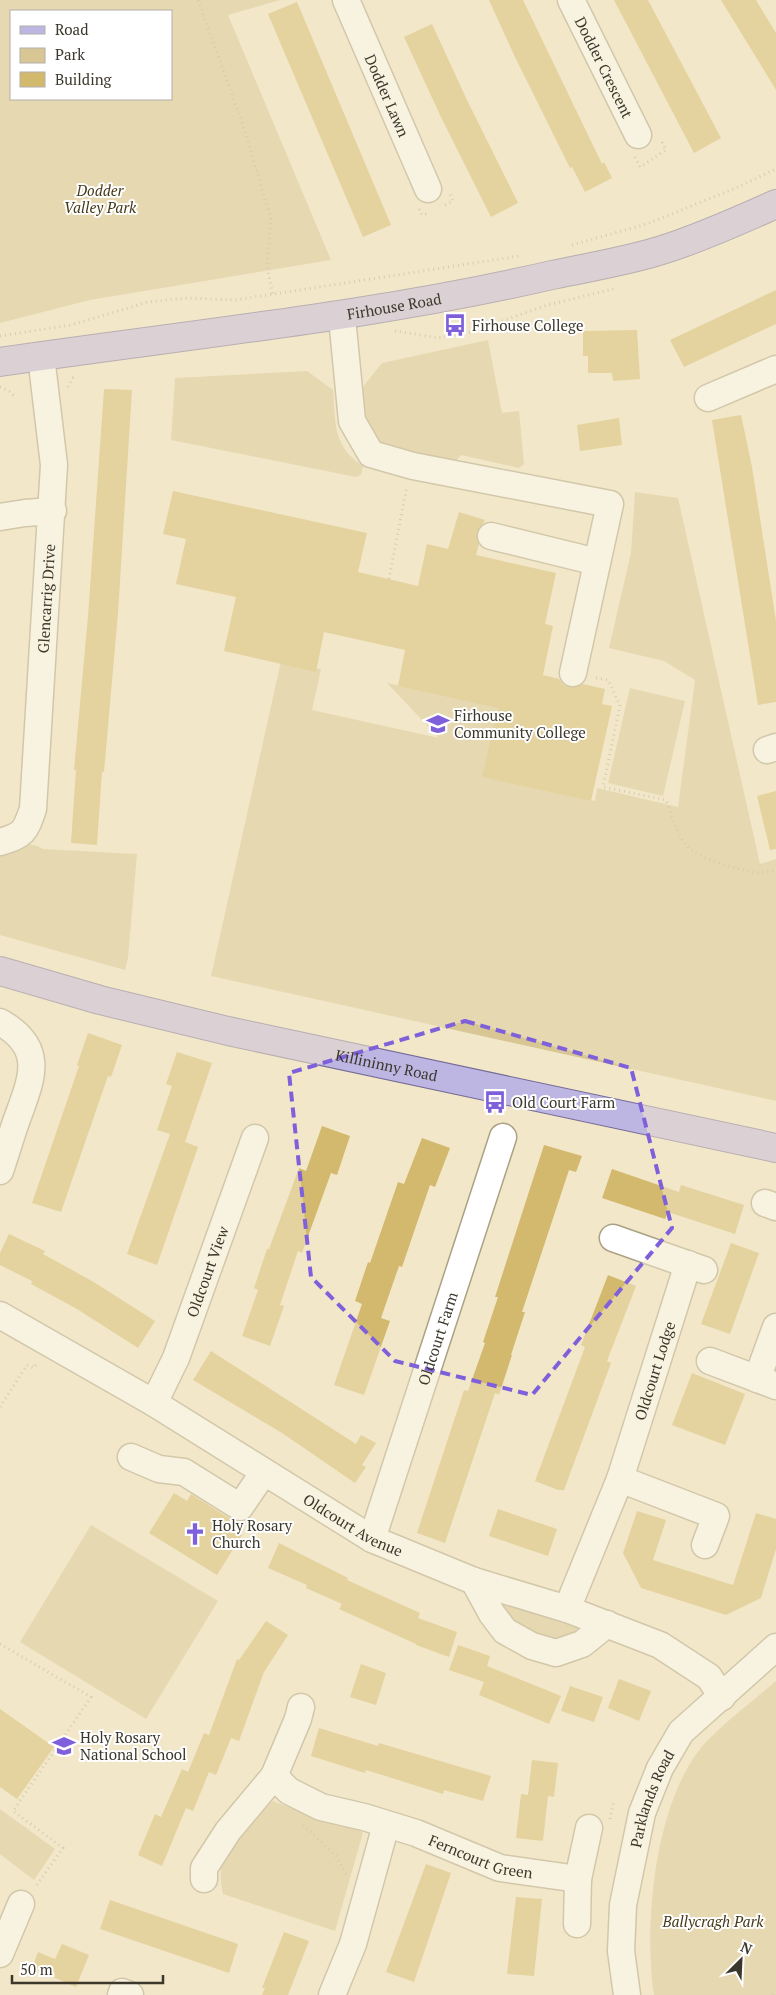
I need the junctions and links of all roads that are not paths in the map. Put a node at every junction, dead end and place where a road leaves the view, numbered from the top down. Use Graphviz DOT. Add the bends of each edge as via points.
graph roads {
  1 [pos="346,0"];
  2 [pos="571,0"];
  3 [pos="638,136"];
  4 [pos="428,189"];
  5 [pos="776,204"];
  6 [pos="340,315"];
  7 [pos="41,356"];
  8 [pos="0,362"];
  9 [pos="776,369"];
  10 [pos="708,398"];
  11 [pos="53,511"];
  12 [pos="0,517"];
  13 [pos="491,536"];
  14 [pos="598,562"];
  15 [pos="573,673"];
  16 [pos="9,839"];
  17 [pos="0,971"];
  18 [pos="0,1022"];
  19 [pos="503,1137"];
  20 [pos="255,1138"];
  21 [pos="776,1148"];
  22 [pos="0,1171"];
  23 [pos="613,1238"];
  24 [pos="0,1315"];
  25 [pos="776,1327"];
  26 [pos="710,1361"];
  27 [pos="767,1383"];
  28 [pos="154,1403"];
  29 [pos="131,1456"];
  30 [pos="264,1472"];
  31 [pos="620,1479"];
  32 [pos="372,1539"];
  33 [pos="705,1544"];
  34 [pos="474,1581"];
  35 [pos="567,1609"];
  36 [pos="608,1624"];
  37 [pos="776,1647"];
  38 [pos="722,1696"];
  39 [pos="301,1707"];
  40 [pos="274,1776"];
  41 [pos="386,1825"];
  42 [pos="589,1828"];
  43 [pos="204,1879"];
  44 [pos="578,1879"];
  45 [pos="21,1904"];
  46 [pos="578,1924"];
  47 [pos="0,1954"];
  48 [pos="121,1995"];
  49 [pos="130,1995"];
  50 [pos="332,1995"];
  51 [pos="627,1995"];
  1 -- 4 [label="street, Dodder Lawn"];
  2 -- 3 [label="street, Dodder Crescent"];
  5 -- 6 [label="main road, Firhouse Road" via="664,249 487,290"];
  6 -- 7 [label="main road, Firhouse Road"];
  6 -- 14 [label="street" via="352,421 371,454 413,466 610,504"];
  7 -- 8 [label="main road, Firhouse Road"];
  7 -- 11 [label="street, Glencarrig Drive" via="54,464"];
  9 -- 10 [label="street"];
  11 -- 12 [label="street"];
  11 -- 16 [label="street, Glencarrig Drive" via="33,809 28,824"];
  13 -- 14 [label="street"];
  14 -- 15 [label="street"];
  17 -- 21 [label="main road, Killininny Road" via="100,1000 228,1031"];
  18 -- 22 [label="street" via="20,1035 31,1057 31,1081"];
  19 -- 32 [label="street, Oldcourt Farm"];
  20 -- 28 [label="street, Oldcourt View" via="176,1358"];
  23 -- 31 [label="street, Oldcourt Lodge" via="696,1267"];
  24 -- 28 [label="street, Oldcourt Avenue"];
  25 -- 27 [label="street"];
  26 -- 27 [label="street"];
  28 -- 30 [label="street, Oldcourt Avenue"];
  29 -- 30 [label="street" via="159,1470 184,1472 240,1507"];
  30 -- 32 [label="street, Oldcourt Avenue"];
  31 -- 33 [label="street" via="716,1516"];
  31 -- 35 [label="street, Oldcourt Lodge"];
  32 -- 34 [label="street, Oldcourt Avenue"];
  34 -- 35 [label="street, Oldcourt Avenue"];
  34 -- 36 [label="street" via="505,1631 532,1646 556,1653 582,1644"];
  35 -- 36 [label="street, Oldcourt Avenue"];
  36 -- 38 [label="street, Oldcourt Avenue" via="660,1645 709,1677"];
  37 -- 38 [label="street, Parklands Road"];
  38 -- 51 [label="street, Parklands Road" via="681,1732 660,1768 642,1813 623,1905 621,1951"];
  39 -- 40 [label="street"];
  40 -- 41 [label="street, Ferncourt Green" via="289,1792 321,1807"];
  40 -- 43 [label="street" via="228,1831 204,1868"];
  41 -- 44 [label="street, Ferncourt Green" via="416,1833 500,1868"];
  41 -- 50 [label="street" via="353,1944"];
  42 -- 44 [label="street"];
  44 -- 46 [label="street"];
  45 -- 47 [label="street"];
  48 -- 49 [label="street" via="122,1992"];
}
